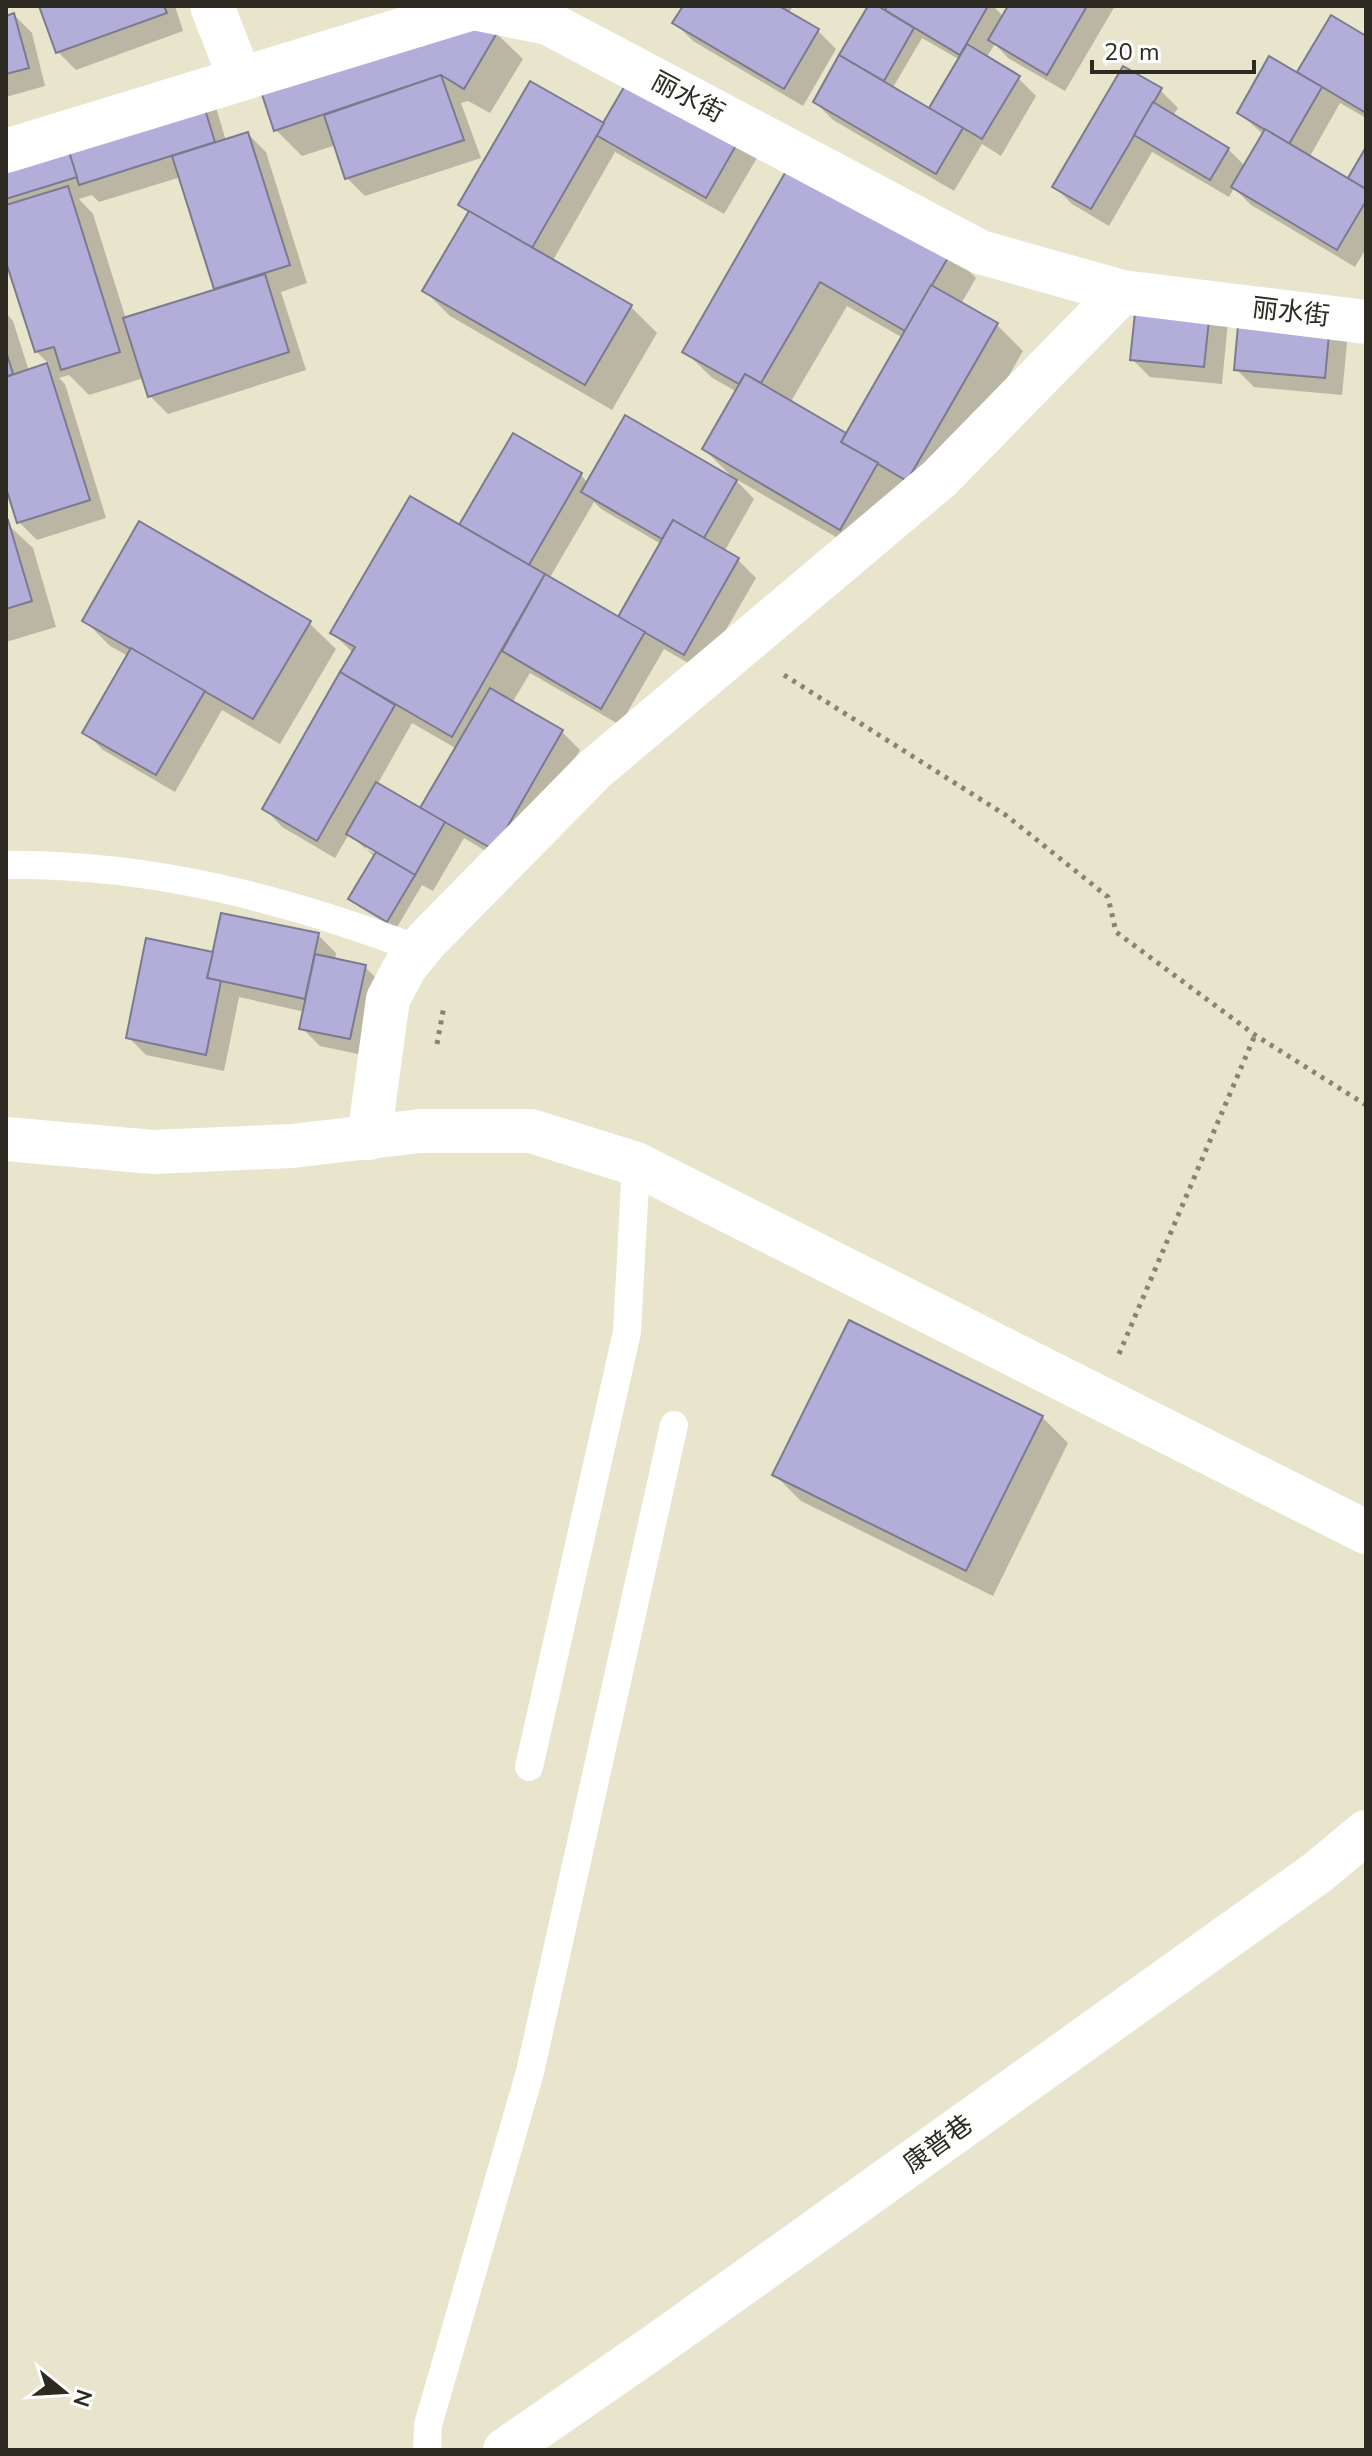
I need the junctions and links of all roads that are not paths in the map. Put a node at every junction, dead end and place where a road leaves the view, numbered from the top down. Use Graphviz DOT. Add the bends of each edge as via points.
graph roads {
  1 [pos="212,6"];
  2 [pos="552,14"];
  3 [pos="240,78"];
  4 [pos="6,151"];
  5 [pos="1122,292"];
  6 [pos="1366,322"];
  7 [pos="6,865"];
  8 [pos="420,950"];
  9 [pos="369,1138"];
  10 [pos="6,1139"];
  11 [pos="636,1164"];
  12 [pos="674,1425"];
  13 [pos="1366,1532"];
  14 [pos="529,1767"];
  15 [pos="1366,1832"];
  16 [pos="427,2450"];
  17 [pos="505,2450"];
  1 -- 3 [label="street"];
  2 -- 3 [label="street, 丽水街" via="473,8"];
  2 -- 5 [label="street, 丽水街" via="980,252"];
  3 -- 4 [label="street, 丽水街"];
  5 -- 6 [label="street, 丽水街"];
  5 -- 8 [label="street" via="940,478 594,770"];
  7 -- 8 [label="lane" via="106,869 188,881 270,899"];
  8 -- 9 [label="street" via="388,999"];
  9 -- 10 [label="street" via="153,1152"];
  9 -- 11 [label="street" via="420,1131 531,1131"];
  11 -- 13 [label="street"];
  11 -- 14 [label="lane" via="627,1332"];
  12 -- 16 [label="lane" via="530,2072 428,2425"];
  15 -- 17 [label="street, 康普巷" via="1306,1881"];
}
